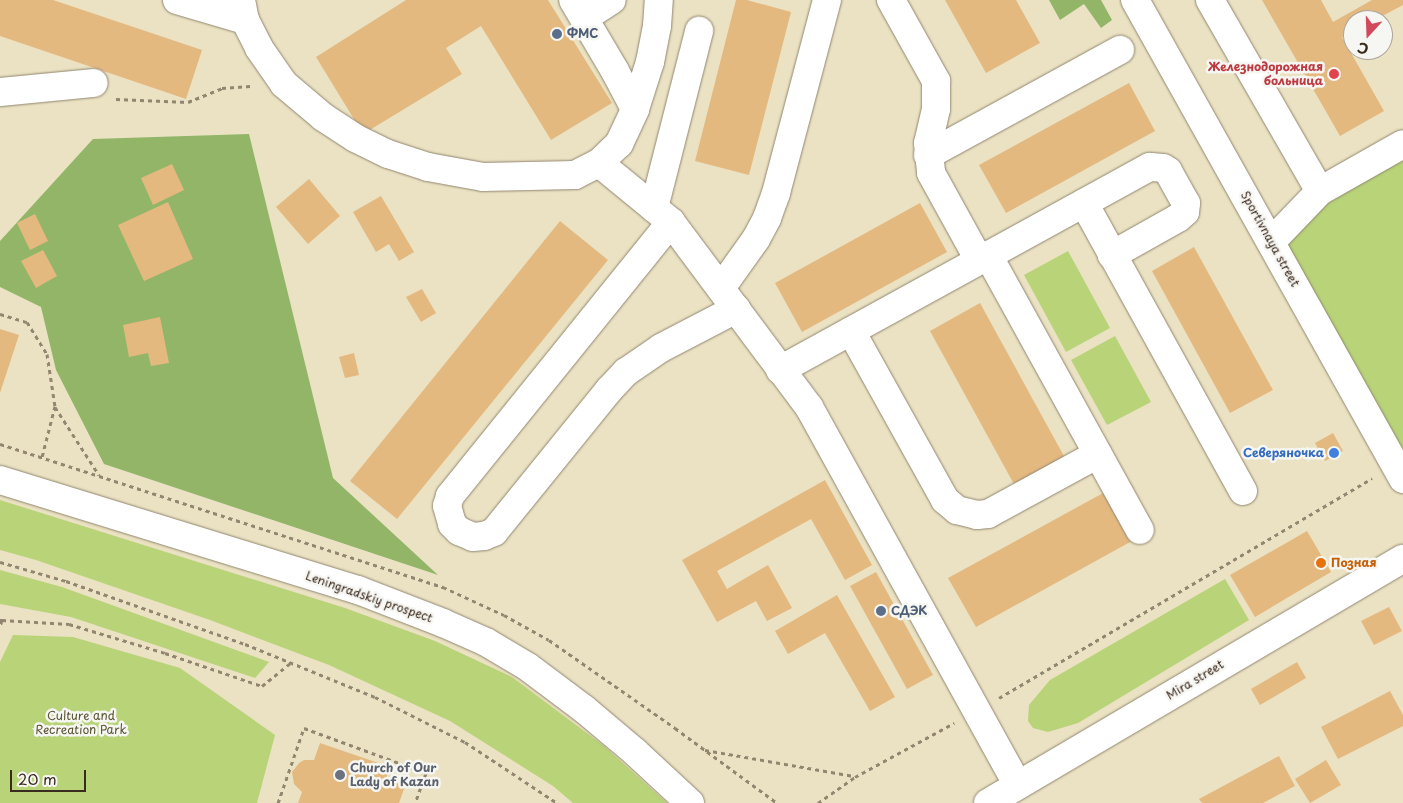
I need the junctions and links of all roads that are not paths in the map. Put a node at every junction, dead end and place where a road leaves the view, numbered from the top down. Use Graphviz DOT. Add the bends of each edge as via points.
graph roads {
  1 [pos="177,0"];
  2 [pos="612,0"];
  3 [pos="659,0"];
  4 [pos="827,0"];
  5 [pos="891,0"];
  6 [pos="1135,0"];
  7 [pos="1210,0"];
  8 [pos="578,9"];
  9 [pos="243,10"];
  10 [pos="699,31"];
  11 [pos="1120,50"];
  12 [pos="101,91"];
  13 [pos="0,92"];
  14 [pos="635,109"];
  15 [pos="1403,144"];
  16 [pos="928,155"];
  17 [pos="599,163"];
  18 [pos="1320,191"];
  19 [pos="1084,203"];
  20 [pos="663,215"];
  21 [pos="1271,242"];
  22 [pos="1112,255"];
  23 [pos="984,258"];
  24 [pos="729,298"];
  25 [pos="851,331"];
  26 [pos="780,370"];
  27 [pos="1098,454"];
  28 [pos="1399,472"];
  29 [pos="0,480"];
  30 [pos="1242,491"];
  31 [pos="1140,530"];
  32 [pos="1403,559"];
  33 [pos="1018,785"];
  34 [pos="690,803"];
  35 [pos="988,803"];
  1 -- 9 [label="street"];
  2 -- 8 [label="street"];
  3 -- 14 [label="street" via="650,62"];
  4 -- 24 [label="street" via="770,210"];
  5 -- 16 [label="street" via="936,80 937,96"];
  6 -- 21 [label="street, Sportivnaya street"];
  7 -- 18 [label="street"];
  8 -- 14 [label="street"];
  9 -- 17 [label="street" via="259,48 284,84 323,118 388,154 428,167 483,177 575,175"];
  10 -- 20 [label="street"];
  11 -- 16 [label="street"];
  12 -- 13 [label="street"];
  14 -- 17 [label="street" via="618,144"];
  15 -- 18 [label="street"];
  16 -- 23 [label="street" via="931,173"];
  17 -- 20 [label="street"];
  18 -- 21 [label="street"];
  19 -- 22 [label="street"];
  19 -- 22 [label="street" via="1150,167 1159,166 1168,171 1186,203 1183,215"];
  19 -- 23 [label="street"];
  20 -- 24 [label="street"];
  20 -- 24 [label="street" via="450,496 447,506 452,524 472,537 494,532 626,372"];
  21 -- 28 [label="street, Sportivnaya street"];
  22 -- 30 [label="street"];
  23 -- 25 [label="street"];
  23 -- 27 [label="street"];
  24 -- 26 [label="street"];
  25 -- 26 [label="street"];
  25 -- 27 [label="street" via="945,500 957,510 988,514"];
  26 -- 33 [label="street" via="809,407"];
  27 -- 31 [label="street"];
  29 -- 34 [label="street, Leningradskiy prospect" via="358,590 486,642 528,667 584,709"];
  32 -- 33 [label="street, Mira street"];
  33 -- 35 [label="street, Mira street"];
}
